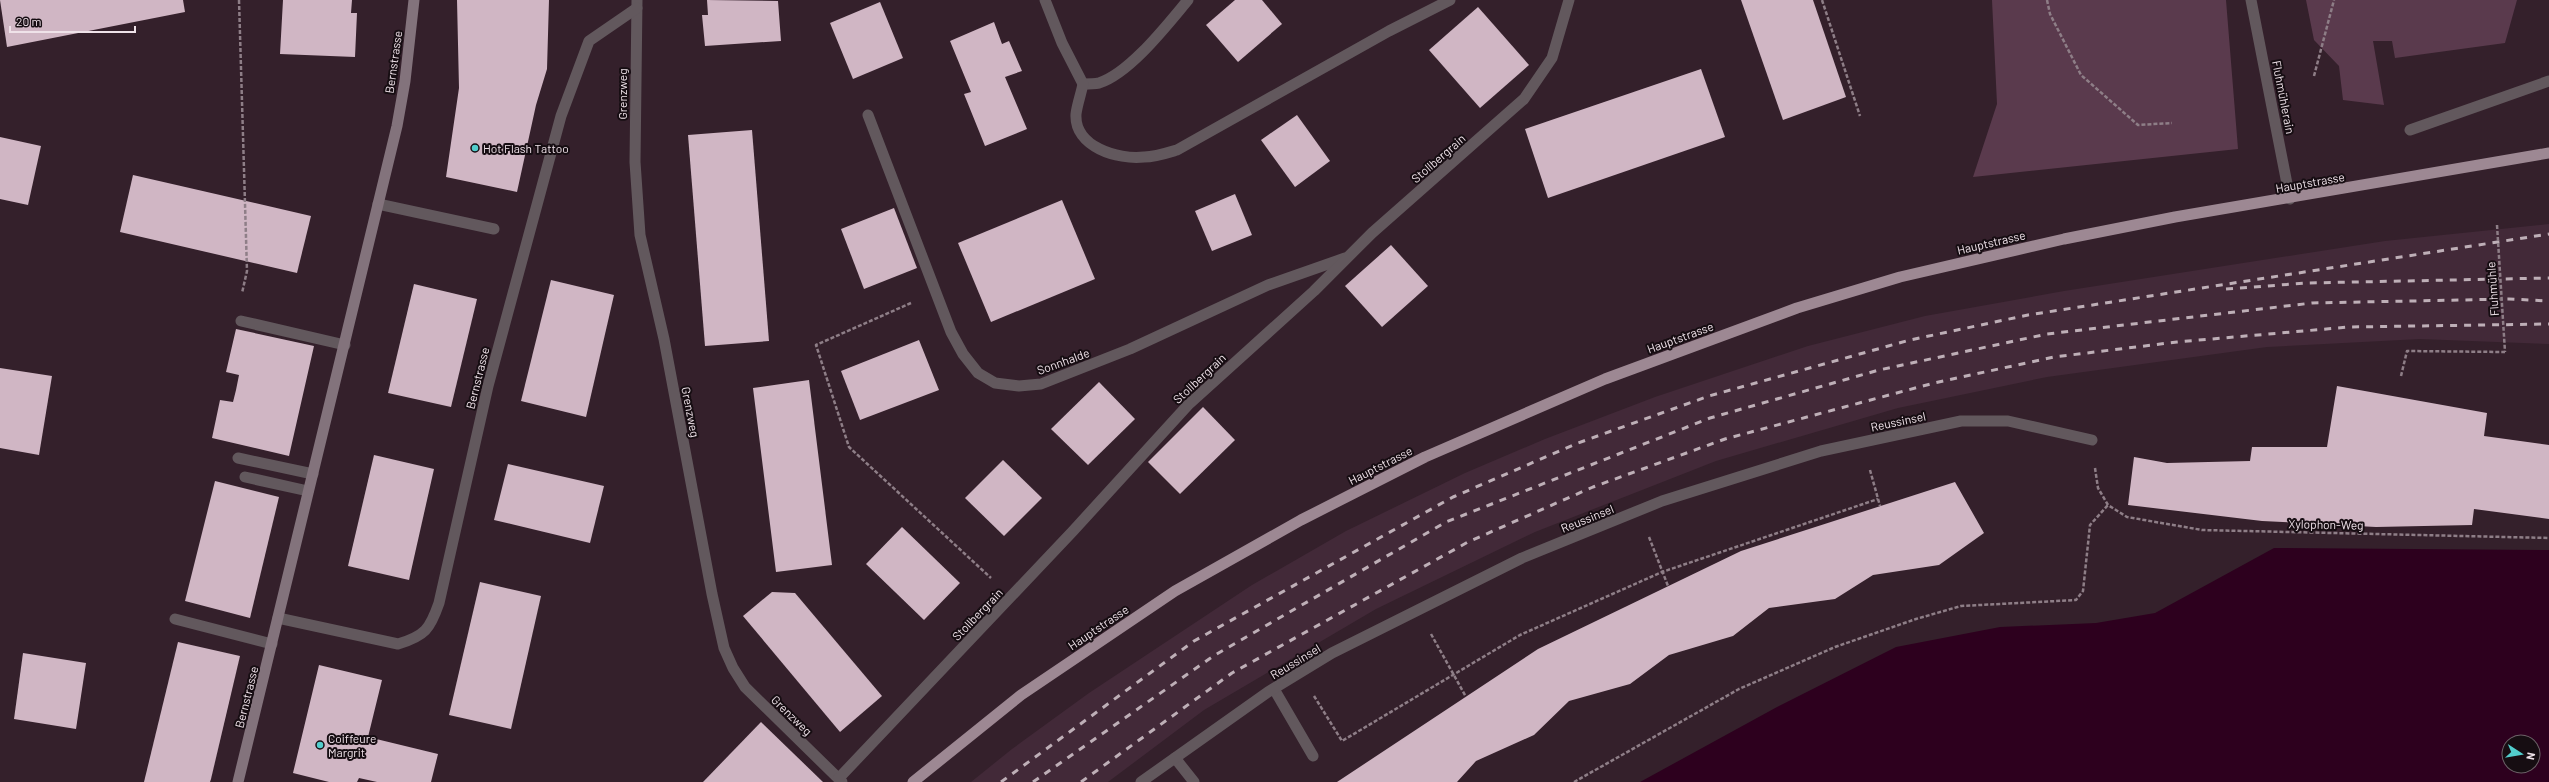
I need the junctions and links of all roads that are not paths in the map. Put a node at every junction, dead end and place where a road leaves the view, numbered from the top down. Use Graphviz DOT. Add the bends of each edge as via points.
graph roads {
  1 [pos="414,0"];
  2 [pos="1045,0"];
  3 [pos="1188,0"];
  4 [pos="1450,0"];
  5 [pos="1569,0"];
  6 [pos="2251,0"];
  7 [pos="637,4"];
  8 [pos="2549,81"];
  9 [pos="1083,84"];
  10 [pos="868,115"];
  11 [pos="2410,130"];
  12 [pos="2549,153"];
  13 [pos="2290,199"];
  14 [pos="378,204"];
  15 [pos="494,229"];
  16 [pos="1348,257"];
  17 [pos="241,321"];
  18 [pos="344,345"];
  19 [pos="2092,440"];
  20 [pos="238,458"];
  21 [pos="313,474"];
  22 [pos="245,476"];
  23 [pos="308,491"];
  24 [pos="278,618"];
  25 [pos="175,619"];
  26 [pos="272,644"];
  27 [pos="1274,689"];
  28 [pos="1313,756"];
  29 [pos="1175,758"];
  30 [pos="841,780"];
  31 [pos="238,782"];
  32 [pos="913,782"];
  33 [pos="1141,782"];
  34 [pos="1194,782"];
  1 -- 14 [label="main road, Bernstrasse" via="405,80"];
  2 -- 9 [label="street"];
  3 -- 9 [label="street" via="1159,35 1121,71 1098,83"];
  4 -- 9 [label="street" via="1389,31 1177,150 1143,158 1117,155 1096,148 1082,138 1076,116"];
  5 -- 16 [label="street, Stollbergrain" via="1552,58 1524,99"];
  6 -- 13 [label="street, Fluhmühlerain"];
  7 -- 24 [label="street, Bernstrasse" via="589,41 561,116 488,386 432,625 417,639 398,644"];
  7 -- 30 [label="street, Grenzweg" via="635,155 640,235 664,339 724,648 745,688"];
  8 -- 11 [label="street"];
  10 -- 16 [label="street, Sonnhalde" via="951,332 962,354 978,373 995,382 1019,386 1041,384 1130,349 1268,285"];
  12 -- 13 [label="main road, Hauptstrasse"];
  13 -- 32 [label="main road, Hauptstrasse" via="2175,217 2064,239 1900,277 1797,308 1605,379 1425,457 1301,520 1175,591 1021,695"];
  14 -- 15 [label="street"];
  14 -- 18 [label="main road, Bernstrasse"];
  16 -- 30 [label="street, Stollbergrain" via="1188,405"];
  17 -- 18 [label="street"];
  18 -- 21 [label="main road, Bernstrasse"];
  19 -- 27 [label="street, Reussinsel" via="2008,421 1961,421 1821,451 1662,501 1522,558 1332,653"];
  20 -- 21 [label="street"];
  21 -- 23 [label="main road, Bernstrasse"];
  22 -- 23 [label="street"];
  23 -- 24 [label="main road, Bernstrasse"];
  24 -- 26 [label="main road, Bernstrasse"];
  25 -- 26 [label="street"];
  26 -- 31 [label="main road, Bernstrasse"];
  27 -- 28 [label="street"];
  27 -- 29 [label="street, Reussinsel"];
  29 -- 33 [label="street, Reussinsel"];
  29 -- 34 [label="street"];
}
